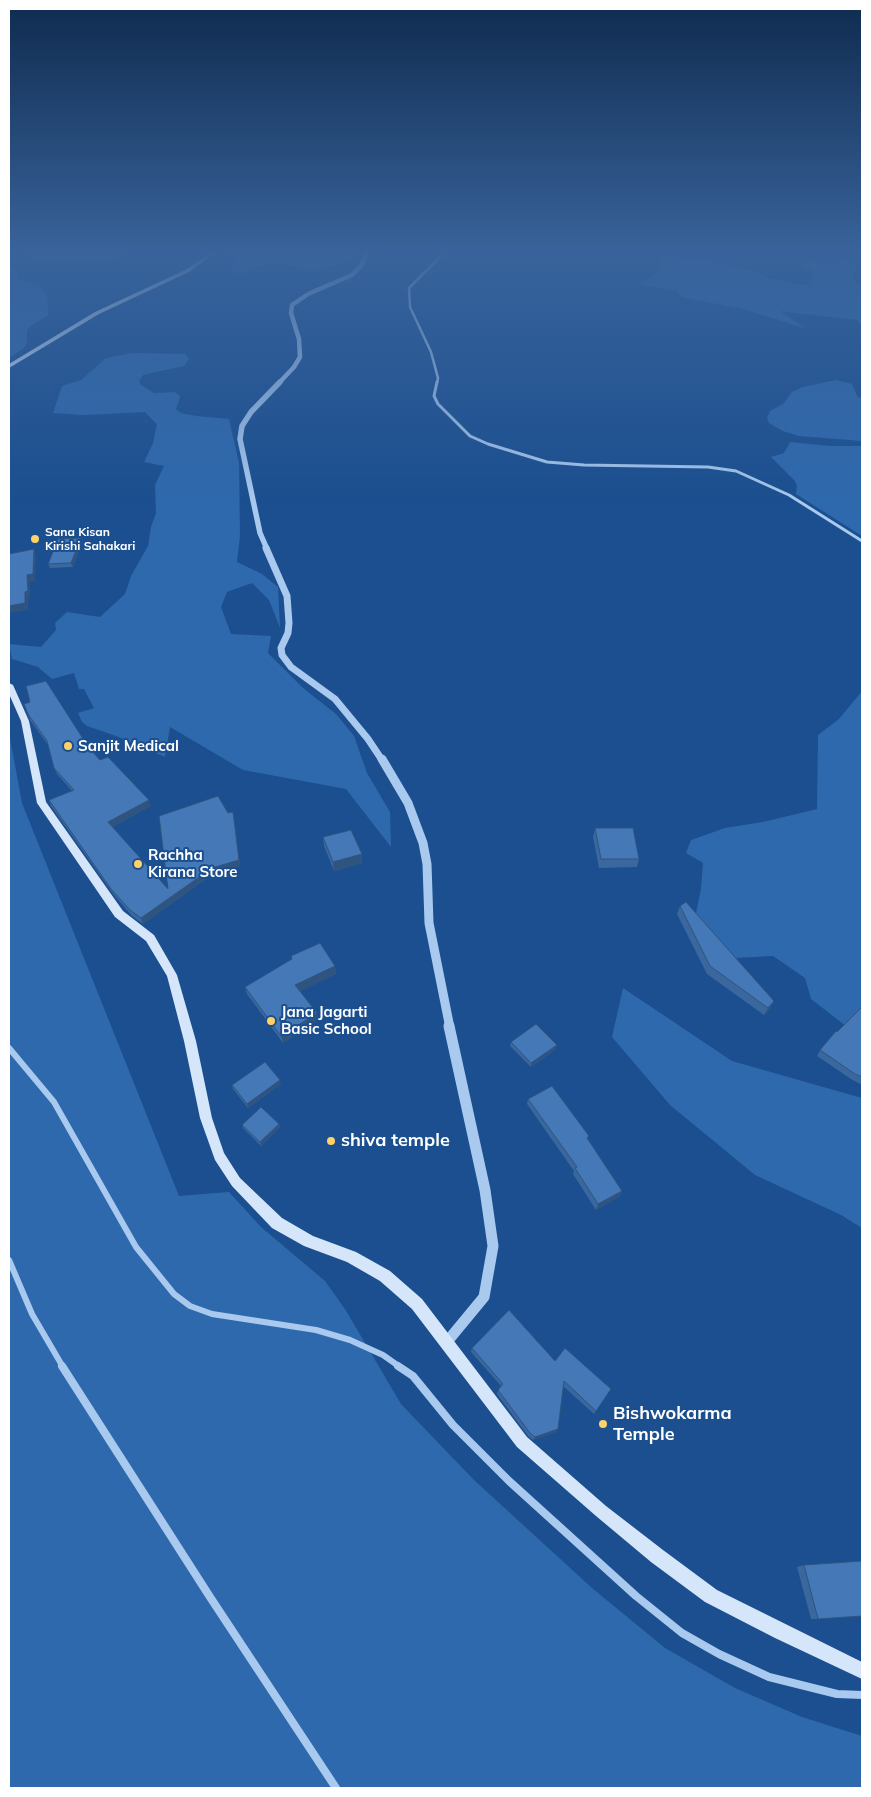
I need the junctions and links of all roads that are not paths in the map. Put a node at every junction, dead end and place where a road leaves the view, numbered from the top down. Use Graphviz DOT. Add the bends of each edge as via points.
graph roads {
  1 [pos="59,336"];
  2 [pos="298,336"];
  3 [pos="423,336"];
  4 [pos="9,366"];
  5 [pos="862,541"];
  6 [pos="9,685"];
  7 [pos="9,1048"];
  8 [pos="9,1260"];
  9 [pos="446,1343"];
  10 [pos="862,1671"];
  11 [pos="862,1695"];
  12 [pos="336,1788"];
  1 -- 4 [label="main road"];
  2 -- 9 [label="street" via="300,357 251,412 242,426 240,439 260,533 287,596 289,623 282,655 291,667 335,699 368,739 394,776 423,843 434,956 485,1190 493,1246 484,1297"];
  3 -- 5 [label="street" via="438,378 434,396 443,410 470,436 547,462 708,467 736,471 788,495"];
  6 -- 9 [label="main road" via="25,721 42,803 99,887 120,914 150,938 172,975 206,1118 219,1156 236,1182 277,1223 385,1276 417,1304"];
  7 -- 11 [label="street" via="54,1102 136,1247 174,1294 190,1306 212,1314 316,1330 350,1340 383,1355 413,1376 453,1425 509,1481 636,1596 682,1633 718,1654 769,1676 837,1694"];
  8 -- 12 [label="street" via="32,1314 55,1353"];
  9 -- 10 [label="main road" via="522,1442 657,1556 711,1596"];
}
